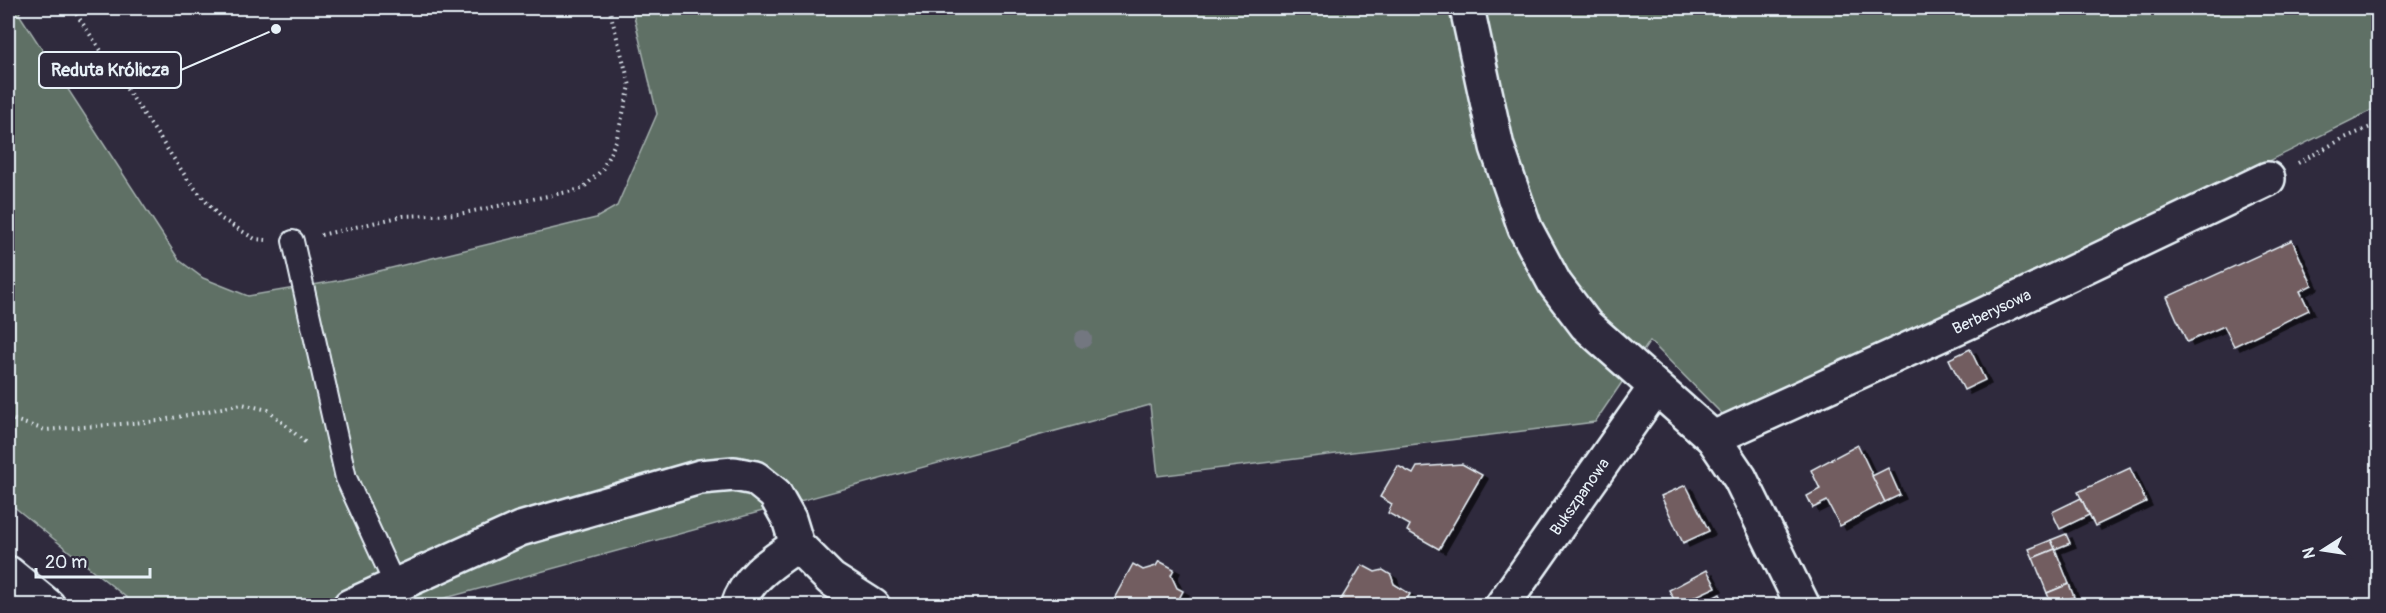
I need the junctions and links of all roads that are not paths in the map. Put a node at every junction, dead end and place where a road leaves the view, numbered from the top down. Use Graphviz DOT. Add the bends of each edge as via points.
graph roads {
  1 [pos="1467,8"];
  2 [pos="2268,179"];
  3 [pos="293,241"];
  4 [pos="1655,388"];
  5 [pos="1713,438"];
  6 [pos="797,545"];
  7 [pos="8,573"];
  8 [pos="395,585"];
  9 [pos="48,606"];
  10 [pos="350,606"];
  11 [pos="738,606"];
  12 [pos="873,606"];
  13 [pos="1503,606"];
  14 [pos="1803,606"];
  1 -- 4 [label="street" via="1497,147 1525,228 1555,284 1586,325"];
  2 -- 5 [label="street, Berberysowa" via="1976,319"];
  3 -- 8 [label="lane" via="345,478"];
  4 -- 5 [label="street" via="1688,412"];
  4 -- 13 [label="street, Bukszpanowa"];
  5 -- 14 [label="street" via="1740,478"];
  6 -- 8 [label="street" via="775,494 755,478 722,475 689,480 520,529"];
  6 -- 11 [label="street" via="763,569 741,595"];
  6 -- 12 [label="street" via="831,579"];
  7 -- 9 [label="street"];
  8 -- 10 [label="street"];
}
